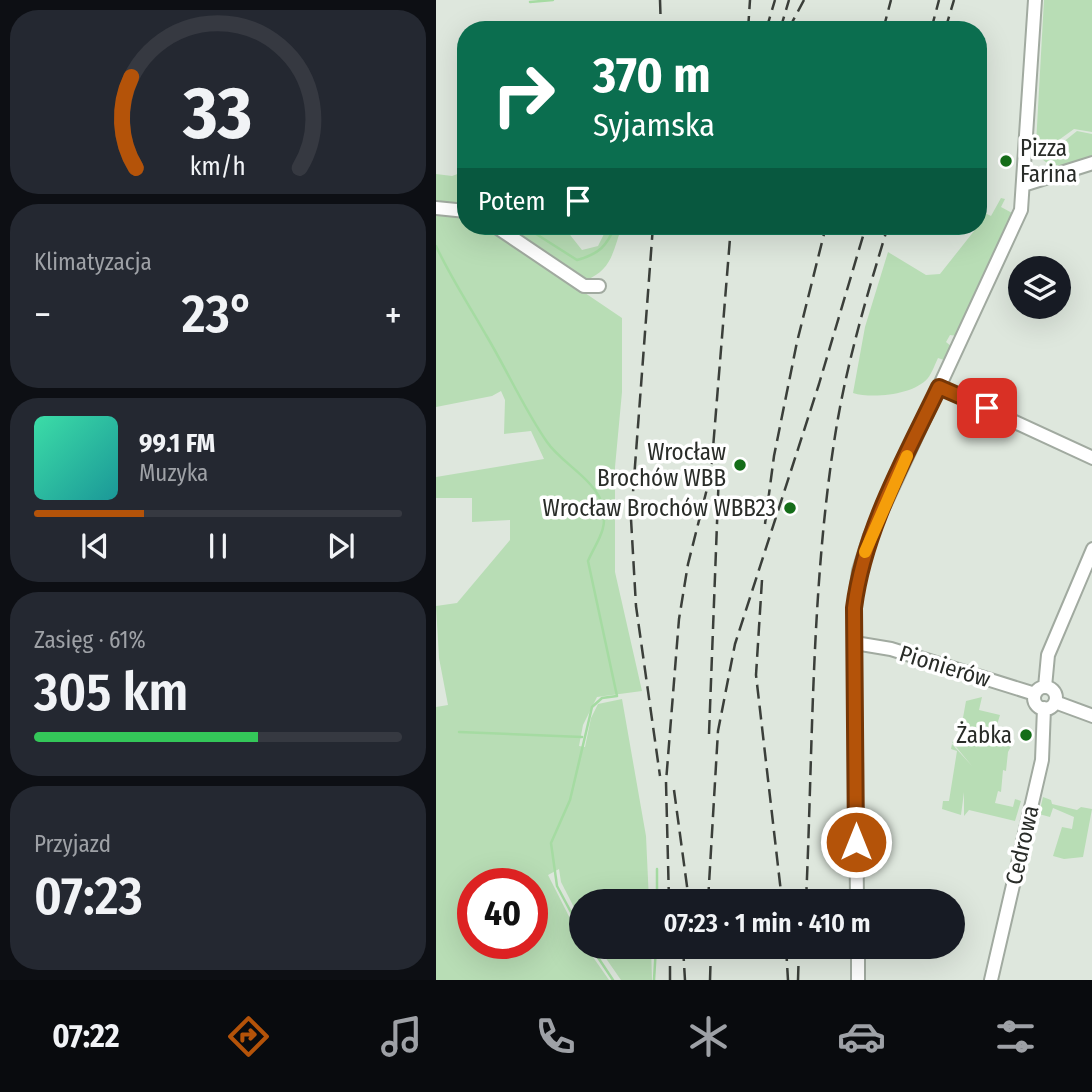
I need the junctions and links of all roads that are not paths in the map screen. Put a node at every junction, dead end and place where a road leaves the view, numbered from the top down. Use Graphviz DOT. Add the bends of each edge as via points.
graph roads {
  1 [pos="1035,0"];
  2 [pos="1092,163"];
  3 [pos="1023,185"];
  4 [pos="436,208"];
  5 [pos="457,210"];
  6 [pos="508,235"];
  7 [pos="599,286"];
  8 [pos="939,387"];
  9 [pos="1092,458"];
  10 [pos="1092,549"];
  11 [pos="855,643"];
  12 [pos="1040,691"];
  13 [pos="1049,705"];
  14 [pos="1092,716"];
  15 [pos="857,889"];
  16 [pos="858,959"];
  17 [pos="858,980"];
  18 [pos="991,980"];
  1 -- 3 [label="street"];
  2 -- 3 [label="street"];
  3 -- 8 [label="street" via="1021,210 1012,234"];
  4 -- 5 [label="street"];
  6 -- 7 [label="street" via="584,286"];
  8 -- 9 [label="street"];
  8 -- 11 [label="street" via="870,536 859,571"];
  10 -- 12 [label="street" via="1048,655"];
  11 -- 12 [label="street, Pionierów"];
  11 -- 15 [label="street"];
  12 -- 13 [label="street" via="1037,705"];
  12 -- 13 [label="street" via="1054,693"];
  13 -- 14 [label="street"];
  13 -- 18 [label="street, Cedrowa" via="1042,760"];
  16 -- 17 [label="street"];
}
